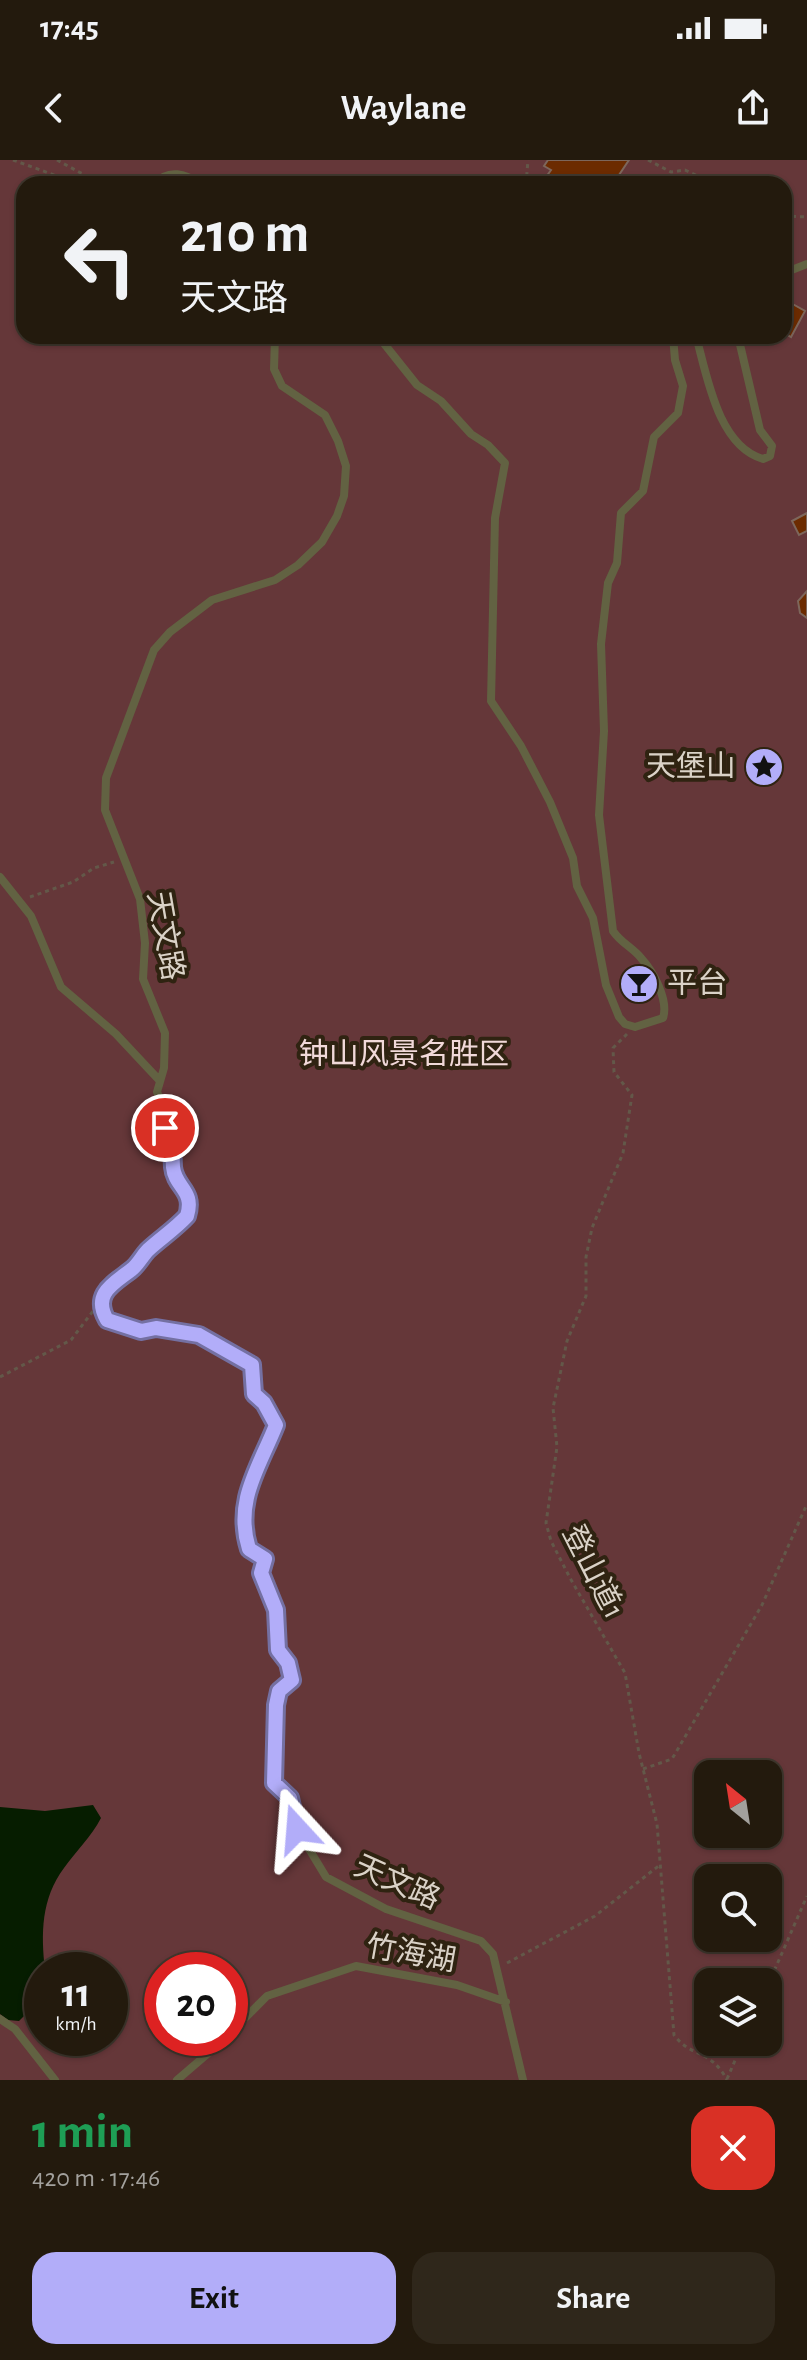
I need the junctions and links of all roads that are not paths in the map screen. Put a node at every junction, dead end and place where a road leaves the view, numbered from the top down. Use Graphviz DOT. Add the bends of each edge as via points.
graph roads {
  1 [pos="165,176"];
  2 [pos="188,176"];
  3 [pos="275,344"];
  4 [pos="387,344"];
  5 [pos="674,344"];
  6 [pos="698,344"];
  7 [pos="740,344"];
  8 [pos="0,877"];
  9 [pos="160,1081"];
  10 [pos="506,2002"];
  11 [pos="248,2015"];
  12 [pos="0,2019"];
  13 [pos="205,2056"];
  14 [pos="55,2080"];
  15 [pos="177,2080"];
  16 [pos="523,2080"];
  1 -- 2 [label="lane"];
  3 -- 9 [label="lane, 天文路" via="274,369 282,386 325,415 338,441 346,466 344,496 322,542 298,565 275,580 212,600 154,650 106,778 105,810 140,899 143,979 165,1033"];
  4 -- 5 [label="lane" via="417,385 505,463 495,518 491,701 550,802 593,918 606,985 619,1017 635,1027 663,1018 666,1010 642,959 613,931 599,815 604,731 601,644 621,513 643,491 654,437 678,413 683,386"];
  6 -- 7 [label="lane" via="733,437 763,459 770,456 772,446 760,430"];
  8 -- 9 [label="lane" via="31,916 61,987"];
  9 -- 10 [label="lane, 天文路" via="157,1092 173,1141 173,1167 190,1205 187,1216 134,1268 107,1286 102,1312 107,1320 141,1331 156,1328 199,1335 252,1365 254,1394 276,1425 252,1472 243,1530 249,1549 265,1559 261,1573 276,1610 278,1650 292,1680 279,1691 276,1705 274,1783 290,1798 297,1829 326,1877 386,1909 481,1941 493,1954"];
  10 -- 11 [label="lane, 竹海湖" via="457,1985 356,1966 267,1996"];
  10 -- 16 [label="lane, 天文路"];
  12 -- 14 [label="lane" via="15,2029"];
  13 -- 15 [label="lane"];
}
